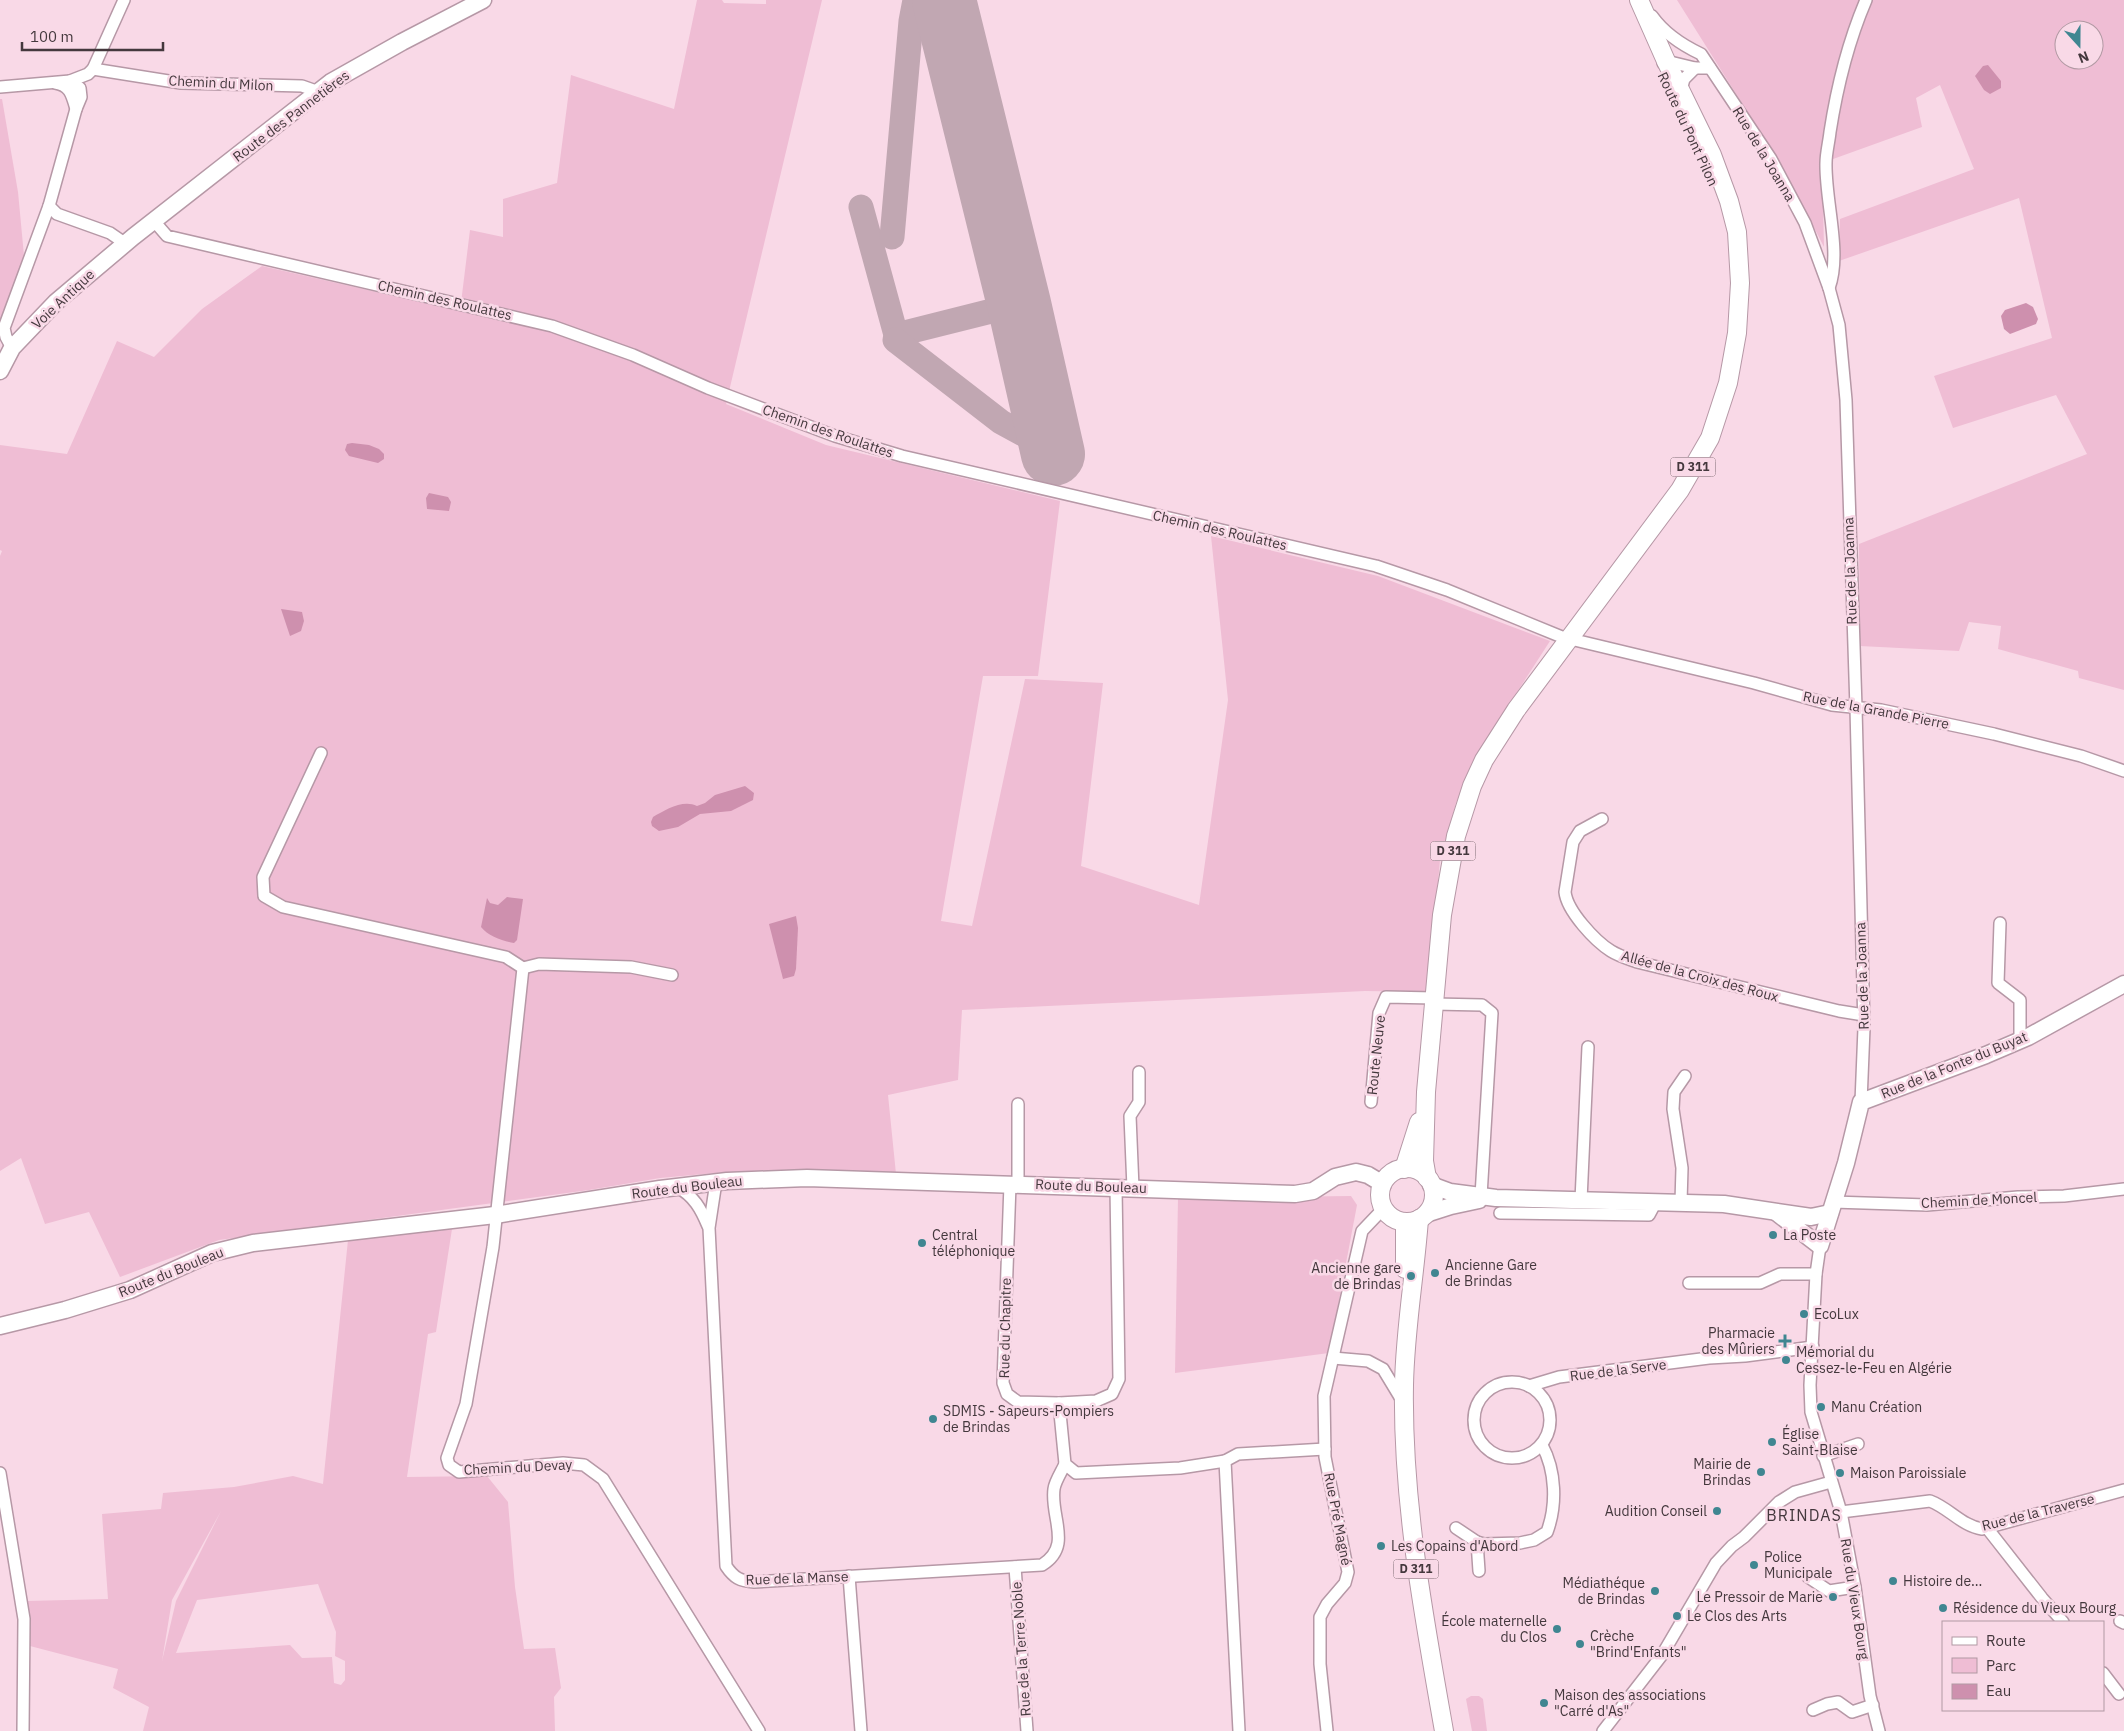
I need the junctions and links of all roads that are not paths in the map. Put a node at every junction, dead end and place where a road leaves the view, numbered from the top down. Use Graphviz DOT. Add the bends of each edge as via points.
graph roads {
  1 [pos="124,0"];
  2 [pos="483,0"];
  3 [pos="1627,0"];
  4 [pos="1640,0"];
  5 [pos="1866,0"];
  6 [pos="1688,48"];
  7 [pos="1662,63"];
  8 [pos="1695,68"];
  9 [pos="1710,68"];
  10 [pos="90,71"];
  11 [pos="70,81"];
  12 [pos="50,82"];
  13 [pos="0,87"];
  14 [pos="1681,90"];
  15 [pos="319,92"];
  16 [pos="81,94"];
  17 [pos="76,109"];
  18 [pos="49,206"];
  19 [pos="154,221"];
  20 [pos="131,239"];
  21 [pos="1738,262"];
  22 [pos="1829,288"];
  23 [pos="12,348"];
  24 [pos="0,371"];
  25 [pos="1568,639"];
  26 [pos="1856,708"];
  27 [pos="321,753"];
  28 [pos="2124,771"];
  29 [pos="1602,819"];
  30 [pos="2000,923"];
  31 [pos="523,968"];
  32 [pos="672,975"];
  33 [pos="2124,984"];
  34 [pos="1434,1001"];
  35 [pos="1864,1015"];
  36 [pos="2020,1040"];
  37 [pos="1588,1047"];
  38 [pos="1139,1072"];
  39 [pos="1685,1076"];
  40 [pos="1426,1092"];
  41 [pos="1371,1102"];
  42 [pos="1861,1102"];
  43 [pos="1018,1104"];
  44 [pos="1404,1169"];
  45 [pos="1429,1181"];
  46 [pos="716,1182"];
  47 [pos="1014,1184"];
  48 [pos="1382,1184"];
  49 [pos="677,1186"];
  50 [pos="1116,1188"];
  51 [pos="1133,1188"];
  52 [pos="2124,1189"];
  53 [pos="1581,1200"];
  54 [pos="1492,1202"];
  55 [pos="1656,1202"];
  56 [pos="1681,1202"];
  57 [pos="1831,1207"];
  58 [pos="1383,1209"];
  59 [pos="1777,1213"];
  60 [pos="495,1215"];
  61 [pos="1800,1217"];
  62 [pos="1417,1218"];
  63 [pos="709,1228"];
  64 [pos="1822,1240"];
  65 [pos="1816,1274"];
  66 [pos="1689,1283"];
  67 [pos="0,1326"];
  68 [pos="1813,1347"];
  69 [pos="1333,1358"];
  70 [pos="1529,1386"];
  71 [pos="1059,1403"];
  72 [pos="1404,1405"];
  73 [pos="1542,1444"];
  74 [pos="1858,1444"];
  75 [pos="1325,1449"];
  76 [pos="1824,1456"];
  77 [pos="1225,1462"];
  78 [pos="1065,1464"];
  79 [pos="0,1473"];
  80 [pos="1831,1482"];
  81 [pos="2124,1490"];
  82 [pos="1841,1512"];
  83 [pos="1456,1528"];
  84 [pos="1987,1528"];
  85 [pos="1477,1542"];
  86 [pos="1015,1566"];
  87 [pos="1479,1571"];
  88 [pos="849,1576"];
  89 [pos="1808,1578"];
  90 [pos="1855,1587"];
  91 [pos="2062,1621"];
  92 [pos="2104,1674"];
  93 [pos="2119,1694"];
  94 [pos="1873,1705"];
  95 [pos="1813,1710"];
  96 [pos="23,1731"];
  97 [pos="759,1731"];
  98 [pos="861,1731"];
  99 [pos="1027,1731"];
  100 [pos="1239,1731"];
  101 [pos="1327,1731"];
  102 [pos="1444,1731"];
  103 [pos="1603,1731"];
  104 [pos="1880,1731"];
  1 -- 10 [label="street"];
  2 -- 15 [label="street, Route des Pannetières" via="402,42"];
  3 -- 7 [label="main road, Route du Pont Pilon / D 311"];
  4 -- 6 [label="street, Rue de la Joanna" via="1660,28"];
  4 -- 7 [label="main road, Route du Pont Pilon / D 311"];
  5 -- 22 [label="street" via="1836,92 1826,163 1832,234 1833,278"];
  6 -- 7 [label="street" via="1671,51"];
  6 -- 9 [label="street, Rue de la Joanna" via="1701,54"];
  7 -- 8 [label="street"];
  7 -- 14 [label="main road, Route du Pont Pilon / D 311"];
  7 -- 21 [label="main road, Route du Pont Pilon / D 311" via="1723,204"];
  8 -- 9 [label="street"];
  8 -- 14 [label="street" via="1684,79"];
  9 -- 22 [label="street, Rue de la Joanna" via="1771,159 1805,223"];
  10 -- 11 [label="street"];
  10 -- 15 [label="street, Chemin du Milon" via="182,83 302,86"];
  10 -- 16 [label="street"];
  11 -- 12 [label="street"];
  11 -- 16 [label="street" via="80,88"];
  12 -- 13 [label="street"];
  12 -- 17 [label="street" via="70,89"];
  14 -- 21 [label="main road, D 311" via="1712,155 1729,201 1737,232"];
  15 -- 19 [label="street, Route des Pannetières"];
  16 -- 17 [label="street"];
  17 -- 18 [label="street"];
  18 -- 20 [label="street" via="57,214"];
  18 -- 23 [label="street" via="4,328"];
  19 -- 20 [label="street, Route des Pannetières"];
  19 -- 25 [label="street, Chemin des Roulattes" via="166,236 552,326 835,436 902,456 1376,566 1447,590"];
  20 -- 23 [label="street, Voie Antique" via="56,302"];
  21 -- 25 [label="main road, D 311" via="1737,334 1728,383 1710,438 1680,490"];
  22 -- 26 [label="street, Rue de la Joanna" via="1839,325 1844,376"];
  23 -- 24 [label="street, Voie Antique"];
  25 -- 26 [label="street, Rue de la Grande Pierre" via="1832,705"];
  25 -- 34 [label="main road, D 311" via="1516,710 1484,760 1472,786 1456,836 1450,869"];
  26 -- 28 [label="street, Rue de la Grande Pierre" via="1955,725 2081,756"];
  26 -- 35 [label="street, Rue de la Joanna"];
  27 -- 31 [label="street" via="263,877 264,896 282,907 506,957"];
  29 -- 35 [label="street, Allée de la Croix des Roux" via="1580,831 1573,842 1565,892 1566,900 1588,930 1611,951 1637,962"];
  30 -- 36 [label="street" via="1998,983 2020,1000"];
  31 -- 32 [label="street" via="538,964 631,967"];
  31 -- 60 [label="street, Chemin du Devay"];
  33 -- 36 [label="street, Rue de la Fonte du Buyat"];
  34 -- 40 [label="main road, D 311"];
  34 -- 41 [label="street, Route Neuve" via="1386,997 1379,1013"];
  34 -- 54 [label="street" via="1482,1005 1492,1013"];
  35 -- 42 [label="street, Rue de la Joanna"];
  36 -- 42 [label="street, Rue de la Fonte du Buyat"];
  37 -- 53 [label="street"];
  38 -- 51 [label="street" via="1139,1102 1130,1116"];
  39 -- 56 [label="street" via="1674,1092 1673,1109 1682,1168"];
  40 -- 44 [label="main road, D 311"];
  40 -- 45 [label="main road, D 311" via="1424,1162"];
  42 -- 57 [label="street, Rue de la Joanna"];
  43 -- 47 [label="street, Rue du Chapitre"];
  44 -- 45 [label="main road" via="1420,1172"];
  44 -- 48 [label="main road" via="1395,1171"];
  45 -- 54 [label="street" via="1450,1192"];
  45 -- 62 [label="main road" via="1433,1200"];
  46 -- 47 [label="street, Route du Bouleau" via="807,1178"];
  46 -- 49 [label="street, Route du Bouleau"];
  46 -- 63 [label="street"];
  47 -- 50 [label="street, Route du Bouleau"];
  47 -- 71 [label="street, Rue du Chapitre" via="1002,1383 1007,1394 1018,1402"];
  48 -- 51 [label="street, Route du Bouleau" via="1368,1174 1356,1172 1335,1177 1313,1191 1295,1194"];
  48 -- 58 [label="main road" via="1380,1200"];
  49 -- 60 [label="street, Route du Bouleau"];
  49 -- 63 [label="street" via="701,1207"];
  50 -- 51 [label="street, Route du Bouleau"];
  50 -- 71 [label="street, Rue du Chapitre" via="1119,1379 1112,1394 1096,1401"];
  52 -- 57 [label="street, Chemin de Moncel" via="1927,1205"];
  53 -- 54 [label="street"];
  53 -- 55 [label="street"];
  54 -- 55 [label="street" via="1649,1215"];
  54 -- 62 [label="street" via="1465,1202"];
  55 -- 56 [label="street"];
  56 -- 59 [label="street" via="1724,1204"];
  57 -- 61 [label="street" via="1811,1217"];
  57 -- 64 [label="street, Rue du Vieux Bourg"];
  58 -- 62 [label="main road" via="1396,1220"];
  58 -- 69 [label="street, Rue Pré Magné" via="1362,1231"];
  59 -- 61 [label="street"];
  59 -- 64 [label="street"];
  60 -- 67 [label="street, Route du Bouleau" via="253,1243 212,1254 130,1290"];
  60 -- 97 [label="street, Chemin du Devay" via="493,1247 466,1404 447,1458 449,1465 459,1472 563,1463 584,1465 604,1479"];
  61 -- 64 [label="street" via="1810,1221"];
  62 -- 72 [label="main road, D 311"];
  63 -- 88 [label="street, Rue de la Manse" via="726,1566 732,1575 747,1582"];
  64 -- 65 [label="street, Rue du Vieux Bourg"];
  65 -- 66 [label="street" via="1780,1274 1760,1283"];
  65 -- 68 [label="street, Rue du Vieux Bourg"];
  68 -- 70 [label="street, Rue de la Serve" via="1781,1354 1709,1358 1559,1378"];
  68 -- 76 [label="street, Rue du Vieux Bourg" via="1811,1412"];
  69 -- 72 [label="street" via="1368,1361 1383,1369"];
  69 -- 75 [label="street, Rue Pré Magné" via="1324,1396"];
  70 -- 73 [label="street" via="1546,1401 1550,1412 1549,1429"];
  70 -- 73 [label="street, Rue de la Serve" via="1503,1383 1491,1389 1481,1398 1475,1410 1474,1423 1484,1446 1494,1454 1520,1458"];
  71 -- 78 [label="street"];
  72 -- 102 [label="main road, D 311" via="1411,1525"];
  73 -- 85 [label="street" via="1549,1458 1554,1494 1547,1532 1534,1540"];
  74 -- 76 [label="street"];
  75 -- 77 [label="street" via="1238,1454"];
  75 -- 101 [label="street, Rue Pré Magné" via="1348,1572 1345,1583 1320,1616 1320,1664"];
  76 -- 80 [label="street, Rue du Vieux Bourg"];
  77 -- 78 [label="street" via="1180,1468 1076,1473"];
  77 -- 100 [label="street"];
  78 -- 86 [label="street, Rue de la Manse" via="1054,1489 1059,1543 1056,1552 1042,1565"];
  79 -- 96 [label="street" via="24,1619"];
  80 -- 82 [label="street, Rue du Vieux Bourg"];
  80 -- 103 [label="street" via="1795,1492 1779,1502 1716,1563 1662,1655"];
  81 -- 84 [label="street, Rue de la Traverse"];
  82 -- 84 [label="street, Rue de la Traverse" via="1930,1501 1970,1527"];
  82 -- 90 [label="street, Rue du Vieux Bourg"];
  83 -- 85 [label="street"];
  84 -- 91 [label="street"];
  85 -- 87 [label="street"];
  86 -- 88 [label="street, Rue de la Manse"];
  86 -- 99 [label="street, Rue de la Terre Noble"];
  88 -- 98 [label="street"];
  89 -- 90 [label="street" via="1829,1591"];
  90 -- 94 [label="street, Rue du Vieux Bourg"];
  92 -- 93 [label="street"];
  94 -- 95 [label="street" via="1852,1712 1838,1702"];
  94 -- 104 [label="street, Rue du Vieux Bourg"];
}
